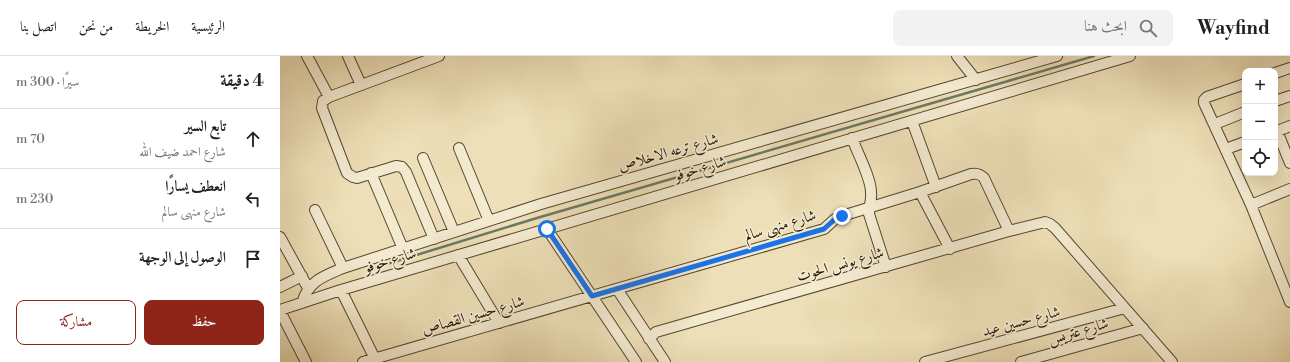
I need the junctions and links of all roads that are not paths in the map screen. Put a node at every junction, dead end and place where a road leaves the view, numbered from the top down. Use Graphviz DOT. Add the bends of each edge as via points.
graph roads {
  1 [pos="307,56"];
  2 [pos="348,56"];
  3 [pos="439,56"];
  4 [pos="957,56"];
  5 [pos="1057,56"];
  6 [pos="1130,56"];
  7 [pos="1027,60"];
  8 [pos="1290,68"];
  9 [pos="1278,72"];
  10 [pos="976,80"];
  11 [pos="362,85"];
  12 [pos="1242,85"];
  13 [pos="1290,96"];
  14 [pos="329,97"];
  15 [pos="1278,100"];
  16 [pos="1242,113"];
  17 [pos="912,120"];
  18 [pos="1215,124"];
  19 [pos="1290,126"];
  20 [pos="1278,130"];
  21 [pos="1278,135"];
  22 [pos="852,138"];
  23 [pos="1242,143"];
  24 [pos="459,148"];
  25 [pos="1226,149"];
  26 [pos="423,158"];
  27 [pos="1290,162"];
  28 [pos="371,173"];
  29 [pos="936,187"];
  30 [pos="1290,189"];
  31 [pos="920,192"];
  32 [pos="1251,205"];
  33 [pos="869,207"];
  34 [pos="315,210"];
  35 [pos="489,221"];
  36 [pos="547,229"];
  37 [pos="1009,231"];
  38 [pos="454,232"];
  39 [pos="280,237"];
  40 [pos="434,238"];
  41 [pos="402,248"];
  42 [pos="950,249"];
  43 [pos="458,255"];
  44 [pos="886,267"];
  45 [pos="343,268"];
  46 [pos="302,276"];
  47 [pos="280,287"];
  48 [pos="308,288"];
  49 [pos="617,289"];
  50 [pos="341,290"];
  51 [pos="592,296"];
  52 [pos="1290,302"];
  53 [pos="302,303"];
  54 [pos="1126,308"];
  55 [pos="280,310"];
  56 [pos="499,323"];
  57 [pos="1143,328"];
  58 [pos="649,339"];
  59 [pos="375,359"];
  60 [pos="306,362"];
  61 [pos="363,362"];
  62 [pos="636,362"];
  63 [pos="665,362"];
  64 [pos="925,362"];
  65 [pos="1021,362"];
  66 [pos="1172,362"];
  1 -- 14 [label="street"];
  2 -- 11 [label="street"];
  3 -- 11 [label="street"];
  4 -- 10 [label="street"];
  5 -- 7 [label="street, شارع ترعه الاخلاص"];
  6 -- 17 [label="street, شارع خوفو"];
  7 -- 10 [label="street, شارع ترعه الاخلاص"];
  8 -- 9 [label="street"];
  10 -- 35 [label="street, شارع ترعه الاخلاص" via="540,204"];
  11 -- 14 [label="street"];
  12 -- 18 [label="street" via="1204,100"];
  13 -- 15 [label="street"];
  14 -- 28 [label="street" via="323,102 322,108 347,173 353,178"];
  16 -- 18 [label="street"];
  17 -- 22 [label="street, شارع خوفو"];
  17 -- 29 [label="street"];
  18 -- 25 [label="street"];
  19 -- 20 [label="street"];
  21 -- 27 [label="street"];
  22 -- 33 [label="street" via="870,182 872,191"];
  22 -- 36 [label="street, شارع خوفو"];
  23 -- 25 [label="street"];
  24 -- 35 [label="street"];
  25 -- 32 [label="street"];
  26 -- 38 [label="street"];
  28 -- 40 [label="street" via="396,166 405,170"];
  28 -- 41 [label="street"];
  29 -- 31 [label="street, شارع منهى سالم"];
  29 -- 37 [label="street, شارع منهى سالم" via="971,174 981,175"];
  30 -- 32 [label="street"];
  31 -- 33 [label="street, شارع منهى سالم"];
  31 -- 42 [label="street"];
  32 -- 52 [label="street"];
  33 -- 44 [label="street"];
  33 -- 49 [label="street, شارع منهى سالم" via="835,219 824,229"];
  34 -- 45 [label="street"];
  35 -- 38 [label="street, شارع ترعه الاخلاص"];
  36 -- 43 [label="street, شارع خوفو"];
  36 -- 51 [label="street"];
  37 -- 42 [label="street, شارع يونس الحوت"];
  37 -- 54 [label="street, شارع يونس الحوت" via="1041,223 1050,224"];
  38 -- 40 [label="street, شارع ترعه الاخلاص"];
  39 -- 46 [label="street"];
  40 -- 41 [label="street, شارع ترعه الاخلاص"];
  41 -- 45 [label="street, شارع ترعه الاخلاص"];
  42 -- 44 [label="street, شارع يونس الحوت"];
  43 -- 50 [label="street, شارع خوفو"];
  43 -- 56 [label="street"];
  44 -- 58 [label="street, شارع يونس الحوت" via="656,332"];
  45 -- 48 [label="street, شارع ترعه الاخلاص" via="316,281"];
  46 -- 47 [label="street"];
  46 -- 48 [label="street"];
  48 -- 53 [label="street"];
  49 -- 51 [label="street, شارع منهى سالم"];
  49 -- 58 [label="street"];
  50 -- 53 [label="street, شارع خوفو"];
  50 -- 59 [label="street"];
  51 -- 56 [label="street, شارع حسين القصاص"];
  51 -- 62 [label="street"];
  53 -- 55 [label="street, شارع خوفو"];
  54 -- 57 [label="street"];
  54 -- 64 [label="street, شارع حسين عيد"];
  55 -- 60 [label="street"];
  56 -- 59 [label="street, شارع حسين القصاص"];
  57 -- 65 [label="street, شارع عتريس"];
  57 -- 66 [label="street"];
  58 -- 63 [label="street"];
  59 -- 61 [label="street, شارع حسين القصاص"];
}
